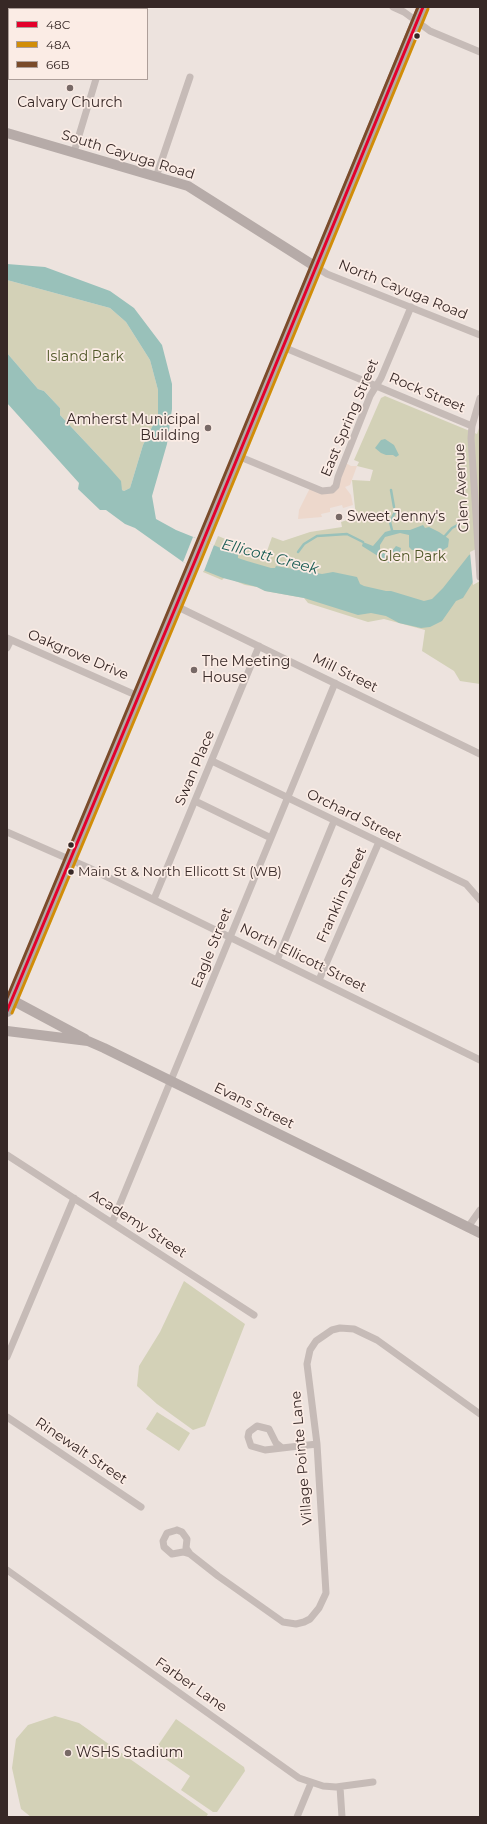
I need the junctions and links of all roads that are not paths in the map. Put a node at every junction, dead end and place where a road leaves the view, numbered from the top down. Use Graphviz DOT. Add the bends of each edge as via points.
graph roads {
  1 [pos="393,7"];
  2 [pos="423,7"];
  3 [pos="416,22"];
  4 [pos="480,52"];
  5 [pos="190,77"];
  6 [pos="96,80"];
  7 [pos="7,133"];
  8 [pos="74,152"];
  9 [pos="156,176"];
  10 [pos="316,267"];
  11 [pos="411,307"];
  12 [pos="480,335"];
  13 [pos="283,347"];
  14 [pos="376,386"];
  15 [pos="480,398"];
  16 [pos="472,426"];
  17 [pos="238,456"];
  18 [pos="480,577"];
  19 [pos="176,606"];
  20 [pos="9,639"];
  21 [pos="259,646"];
  22 [pos="7,648"];
  23 [pos="335,683"];
  24 [pos="138,696"];
  25 [pos="480,754"];
  26 [pos="212,761"];
  27 [pos="288,798"];
  28 [pos="195,801"];
  29 [pos="334,821"];
  30 [pos="7,832"];
  31 [pos="271,838"];
  32 [pos="379,842"];
  33 [pos="71,859"];
  34 [pos="154,899"];
  35 [pos="480,900"];
  36 [pos="230,937"];
  37 [pos="277,960"];
  38 [pos="319,980"];
  39 [pos="9,1005"];
  40 [pos="7,1031"];
  41 [pos="88,1042"];
  42 [pos="480,1060"];
  43 [pos="171,1080"];
  44 [pos="7,1155"];
  45 [pos="74,1198"];
  46 [pos="480,1210"];
  47 [pos="112,1223"];
  48 [pos="468,1227"];
  49 [pos="480,1233"];
  50 [pos="254,1315"];
  51 [pos="7,1357"];
  52 [pos="480,1414"];
  53 [pos="7,1417"];
  54 [pos="317,1444"];
  55 [pos="282,1448"];
  56 [pos="141,1507"];
  57 [pos="190,1554"];
  58 [pos="7,1570"];
  59 [pos="373,1782"];
  60 [pos="311,1783"];
  61 [pos="340,1787"];
  62 [pos="297,1817"];
  63 [pos="342,1817"];
  1 -- 3 [label="street"];
  2 -- 3 [label="main road"];
  3 -- 4 [label="street" via="430,31"];
  3 -- 10 [label="main road"];
  5 -- 9 [label="street"];
  6 -- 8 [label="street"];
  7 -- 8 [label="street, South Cayuga Road"];
  8 -- 9 [label="street, South Cayuga Road"];
  9 -- 10 [label="street, South Cayuga Road" via="188,186"];
  10 -- 11 [label="street, North Cayuga Road" via="327,274"];
  10 -- 13 [label="main road"];
  11 -- 12 [label="street, North Cayuga Road"];
  11 -- 14 [label="street, East Spring Street"];
  13 -- 14 [label="street, Rock Street"];
  13 -- 17 [label="main road"];
  14 -- 16 [label="street, Rock Street"];
  14 -- 17 [label="street, East Spring Street" via="337,482 330,491"];
  15 -- 16 [label="street, Glen Avenue"];
  16 -- 18 [label="street, Glen Avenue"];
  17 -- 19 [label="main road"];
  19 -- 21 [label="street, Mill Street"];
  19 -- 24 [label="main road"];
  20 -- 22 [label="street"];
  20 -- 24 [label="street, Oakgrove Drive"];
  21 -- 23 [label="street, Mill Street"];
  21 -- 26 [label="street, Swan Place"];
  23 -- 25 [label="street, Mill Street"];
  23 -- 27 [label="street, Eagle Street"];
  24 -- 33 [label="main road"];
  26 -- 27 [label="street, Orchard Street"];
  26 -- 28 [label="street, Swan Place"];
  27 -- 29 [label="street, Orchard Street"];
  27 -- 31 [label="street, Eagle Street"];
  28 -- 31 [label="street"];
  28 -- 34 [label="street, Swan Place"];
  29 -- 32 [label="street, Orchard Street"];
  29 -- 37 [label="street"];
  30 -- 33 [label="street, North Ellicott Street"];
  31 -- 36 [label="street, Eagle Street"];
  32 -- 35 [label="street, Orchard Street" via="466,884"];
  32 -- 38 [label="street, Franklin Street"];
  33 -- 34 [label="street, North Ellicott Street"];
  33 -- 39 [label="main road"];
  34 -- 36 [label="street, North Ellicott Street"];
  36 -- 37 [label="street, North Ellicott Street"];
  36 -- 43 [label="street, Eagle Street"];
  37 -- 38 [label="street, North Ellicott Street"];
  38 -- 42 [label="street, North Ellicott Street"];
  39 -- 41 [label="street" via="72,1031"];
  40 -- 41 [label="street, Evans Street"];
  41 -- 43 [label="street, Evans Street"];
  43 -- 47 [label="street, Eagle Street"];
  43 -- 48 [label="street, Evans Street"];
  44 -- 45 [label="street, Academy Street"];
  45 -- 47 [label="street, Academy Street"];
  45 -- 51 [label="street"];
  46 -- 48 [label="street"];
  47 -- 50 [label="street, Academy Street"];
  48 -- 49 [label="street, Evans Street"];
  52 -- 54 [label="street, Village Pointe Lane" via="377,1340 354,1329 340,1328 324,1335 311,1348 308,1356 307,1376"];
  53 -- 56 [label="street, Rinewalt Street"];
  54 -- 55 [label="street"];
  54 -- 57 [label="street, Village Pointe Lane" via="326,1594 310,1619 296,1624 283,1622"];
  55 -- 55 [label="street" via="269,1430 256,1426 249,1432 251,1446 265,1450"];
  58 -- 60 [label="street, Farber Lane" via="279,1764"];
  59 -- 61 [label="street, Farber Lane"];
  60 -- 61 [label="street, Farber Lane"];
  60 -- 62 [label="street"];
  61 -- 63 [label="street"];
}
